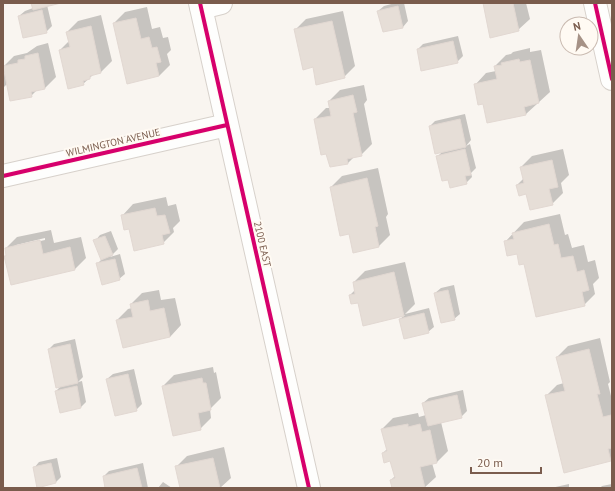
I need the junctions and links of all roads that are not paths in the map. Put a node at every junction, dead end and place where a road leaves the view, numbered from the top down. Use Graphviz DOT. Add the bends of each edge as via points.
graph roads {
  1 [pos="595,3"];
  2 [pos="207,5"];
  3 [pos="612,79"];
  4 [pos="228,125"];
  5 [pos="3,176"];
  6 [pos="309,488"];
  1 -- 3 [label="street"];
  2 -- 4 [label="street, 2100 EAST"];
  4 -- 5 [label="street, WILMINGTON AVENUE"];
  4 -- 6 [label="street, 2100 EAST"];
}
